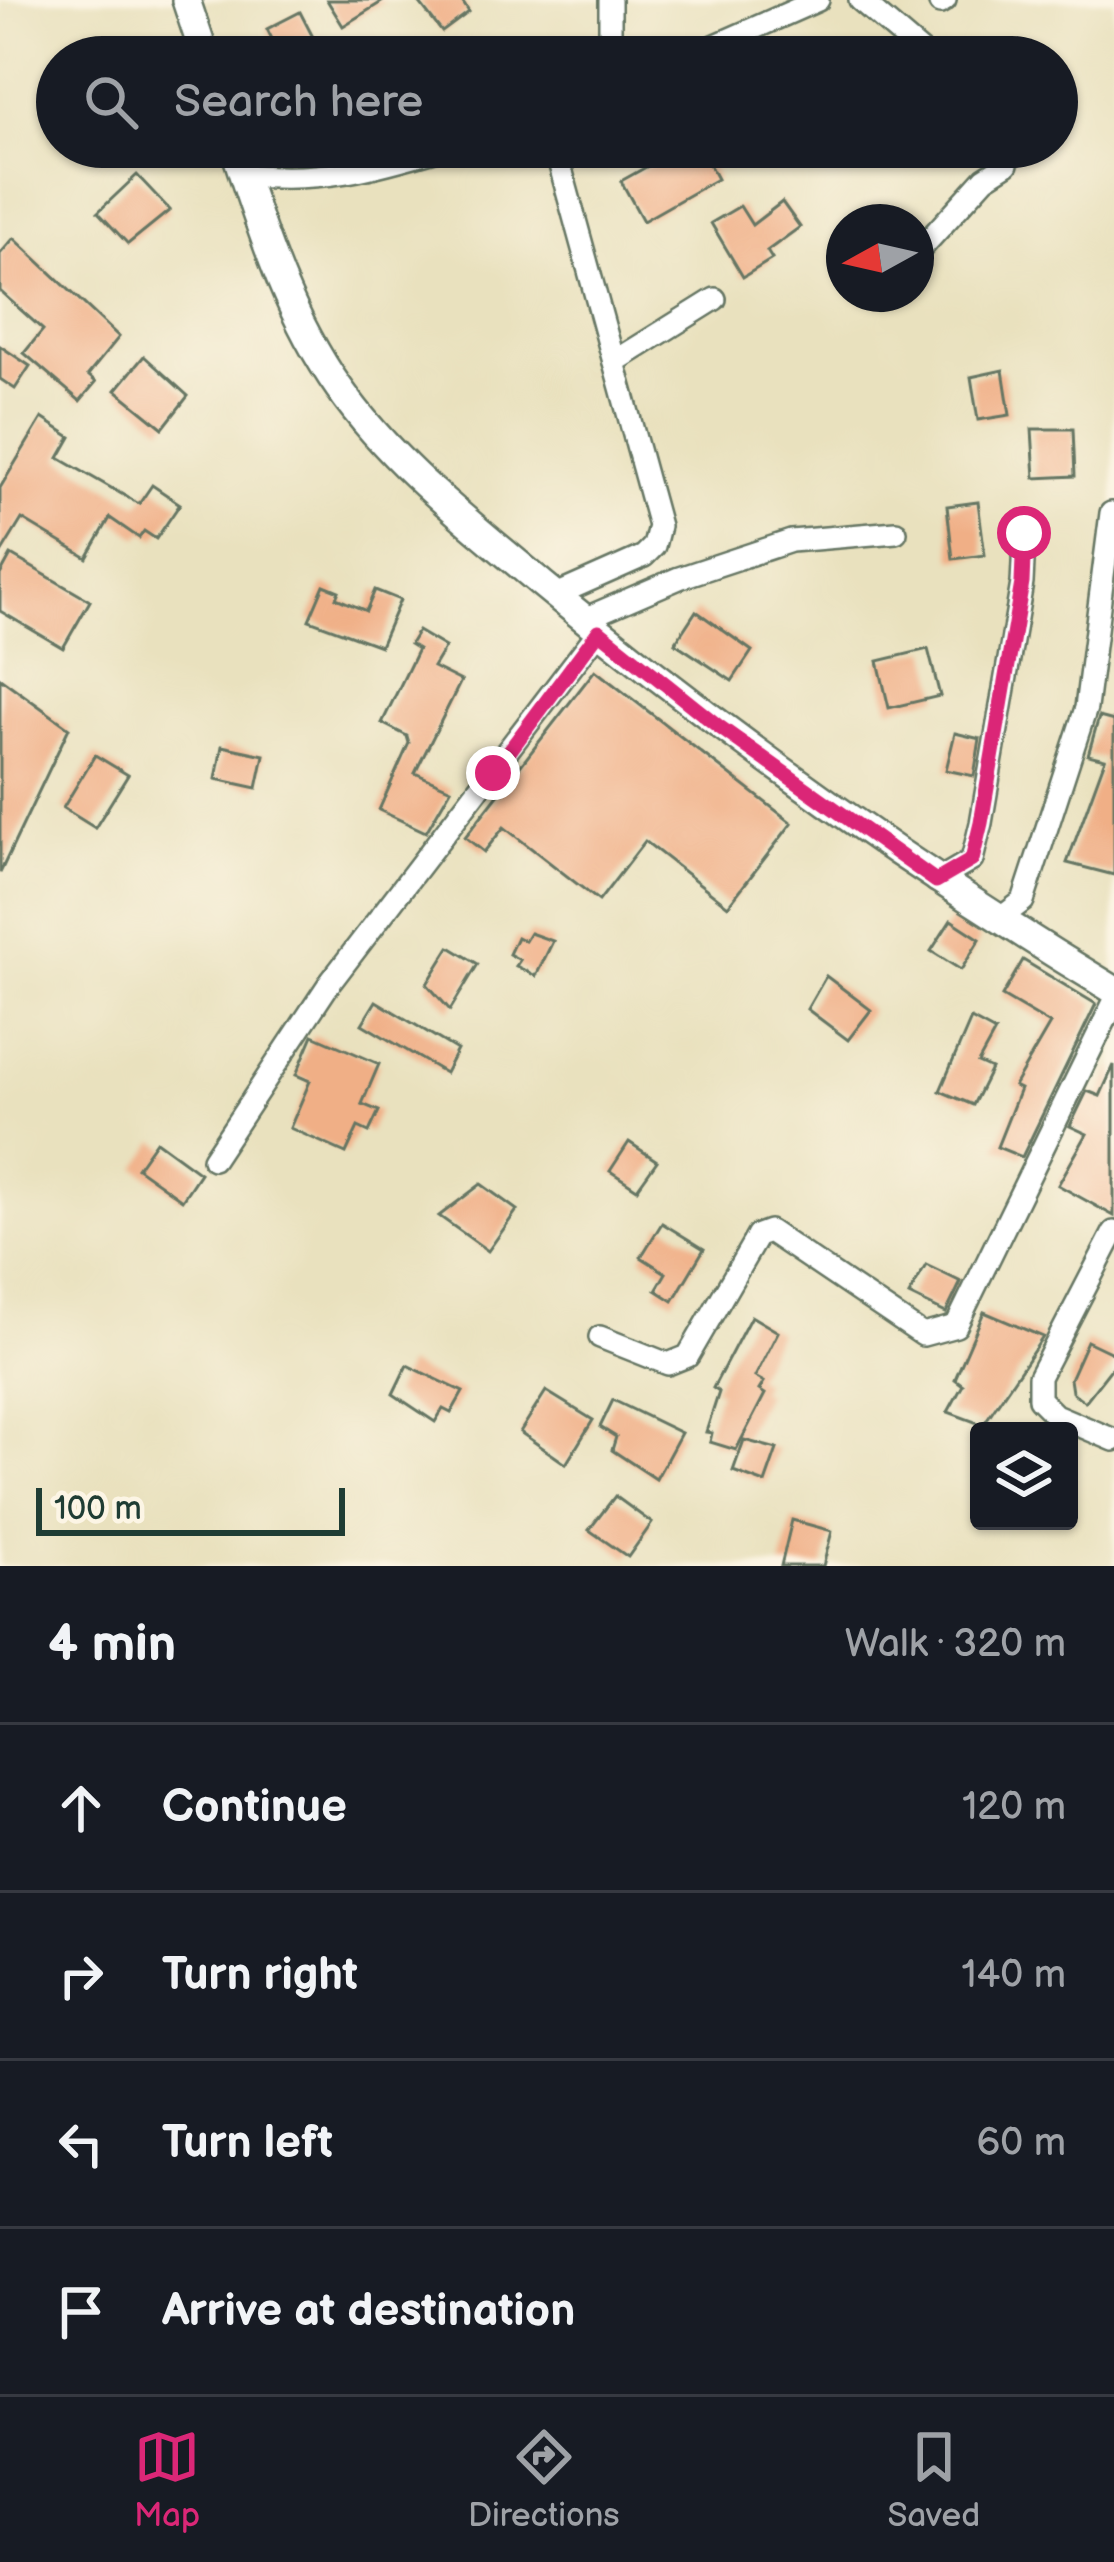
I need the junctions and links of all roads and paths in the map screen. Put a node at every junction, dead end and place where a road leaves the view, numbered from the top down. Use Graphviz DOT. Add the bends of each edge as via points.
graph roads {
  1 [pos="186,0"];
  2 [pos="610,0"];
  3 [pos="818,0"];
  4 [pos="860,0"];
  5 [pos="198,36"];
  6 [pos="610,36"];
  7 [pos="737,36"];
  8 [pos="902,36"];
  9 [pos="242,168"];
  10 [pos="376,168"];
  11 [pos="561,168"];
  12 [pos="1001,168"];
  13 [pos="244,175"];
  14 [pos="934,234"];
  15 [pos="715,299"];
  16 [pos="614,362"];
  17 [pos="1111,513"];
  18 [pos="1025,521"];
  19 [pos="896,532"];
  20 [pos="556,595"];
  21 [pos="592,625"];
  22 [pos="936,881"];
  23 [pos="998,920"];
  24 [pos="1114,990"];
  25 [pos="1114,1002"];
  26 [pos="213,1159"];
  27 [pos="1114,1232"];
  28 [pos="600,1337"];
  29 [pos="1114,1440"];
  1 -- 5 [label="street"];
  2 -- 6 [label="street"];
  3 -- 7 [label="street"];
  4 -- 8 [label="street"];
  9 -- 13 [label="street"];
  10 -- 13 [label="street" via="299,181"];
  11 -- 16 [label="street"];
  12 -- 14 [label="street"];
  13 -- 20 [label="street" via="269,260 337,386 426,486"];
  15 -- 16 [label="street"];
  16 -- 20 [label="street" via="659,526 655,546"];
  17 -- 23 [label="street" via="1086,708 1023,902"];
  18 -- 22 [label="street" via="1022,583 972,860"];
  19 -- 21 [label="street" via="791,541 679,578"];
  20 -- 21 [label="street"];
  21 -- 22 [label="street"];
  21 -- 26 [label="street" via="329,984"];
  22 -- 23 [label="street"];
  23 -- 24 [label="street"];
  25 -- 28 [label="street" via="946,1333 923,1335 769,1231 758,1234 688,1356 668,1364"];
  27 -- 29 [label="street" via="1039,1378 1039,1399 1055,1415"];
}
